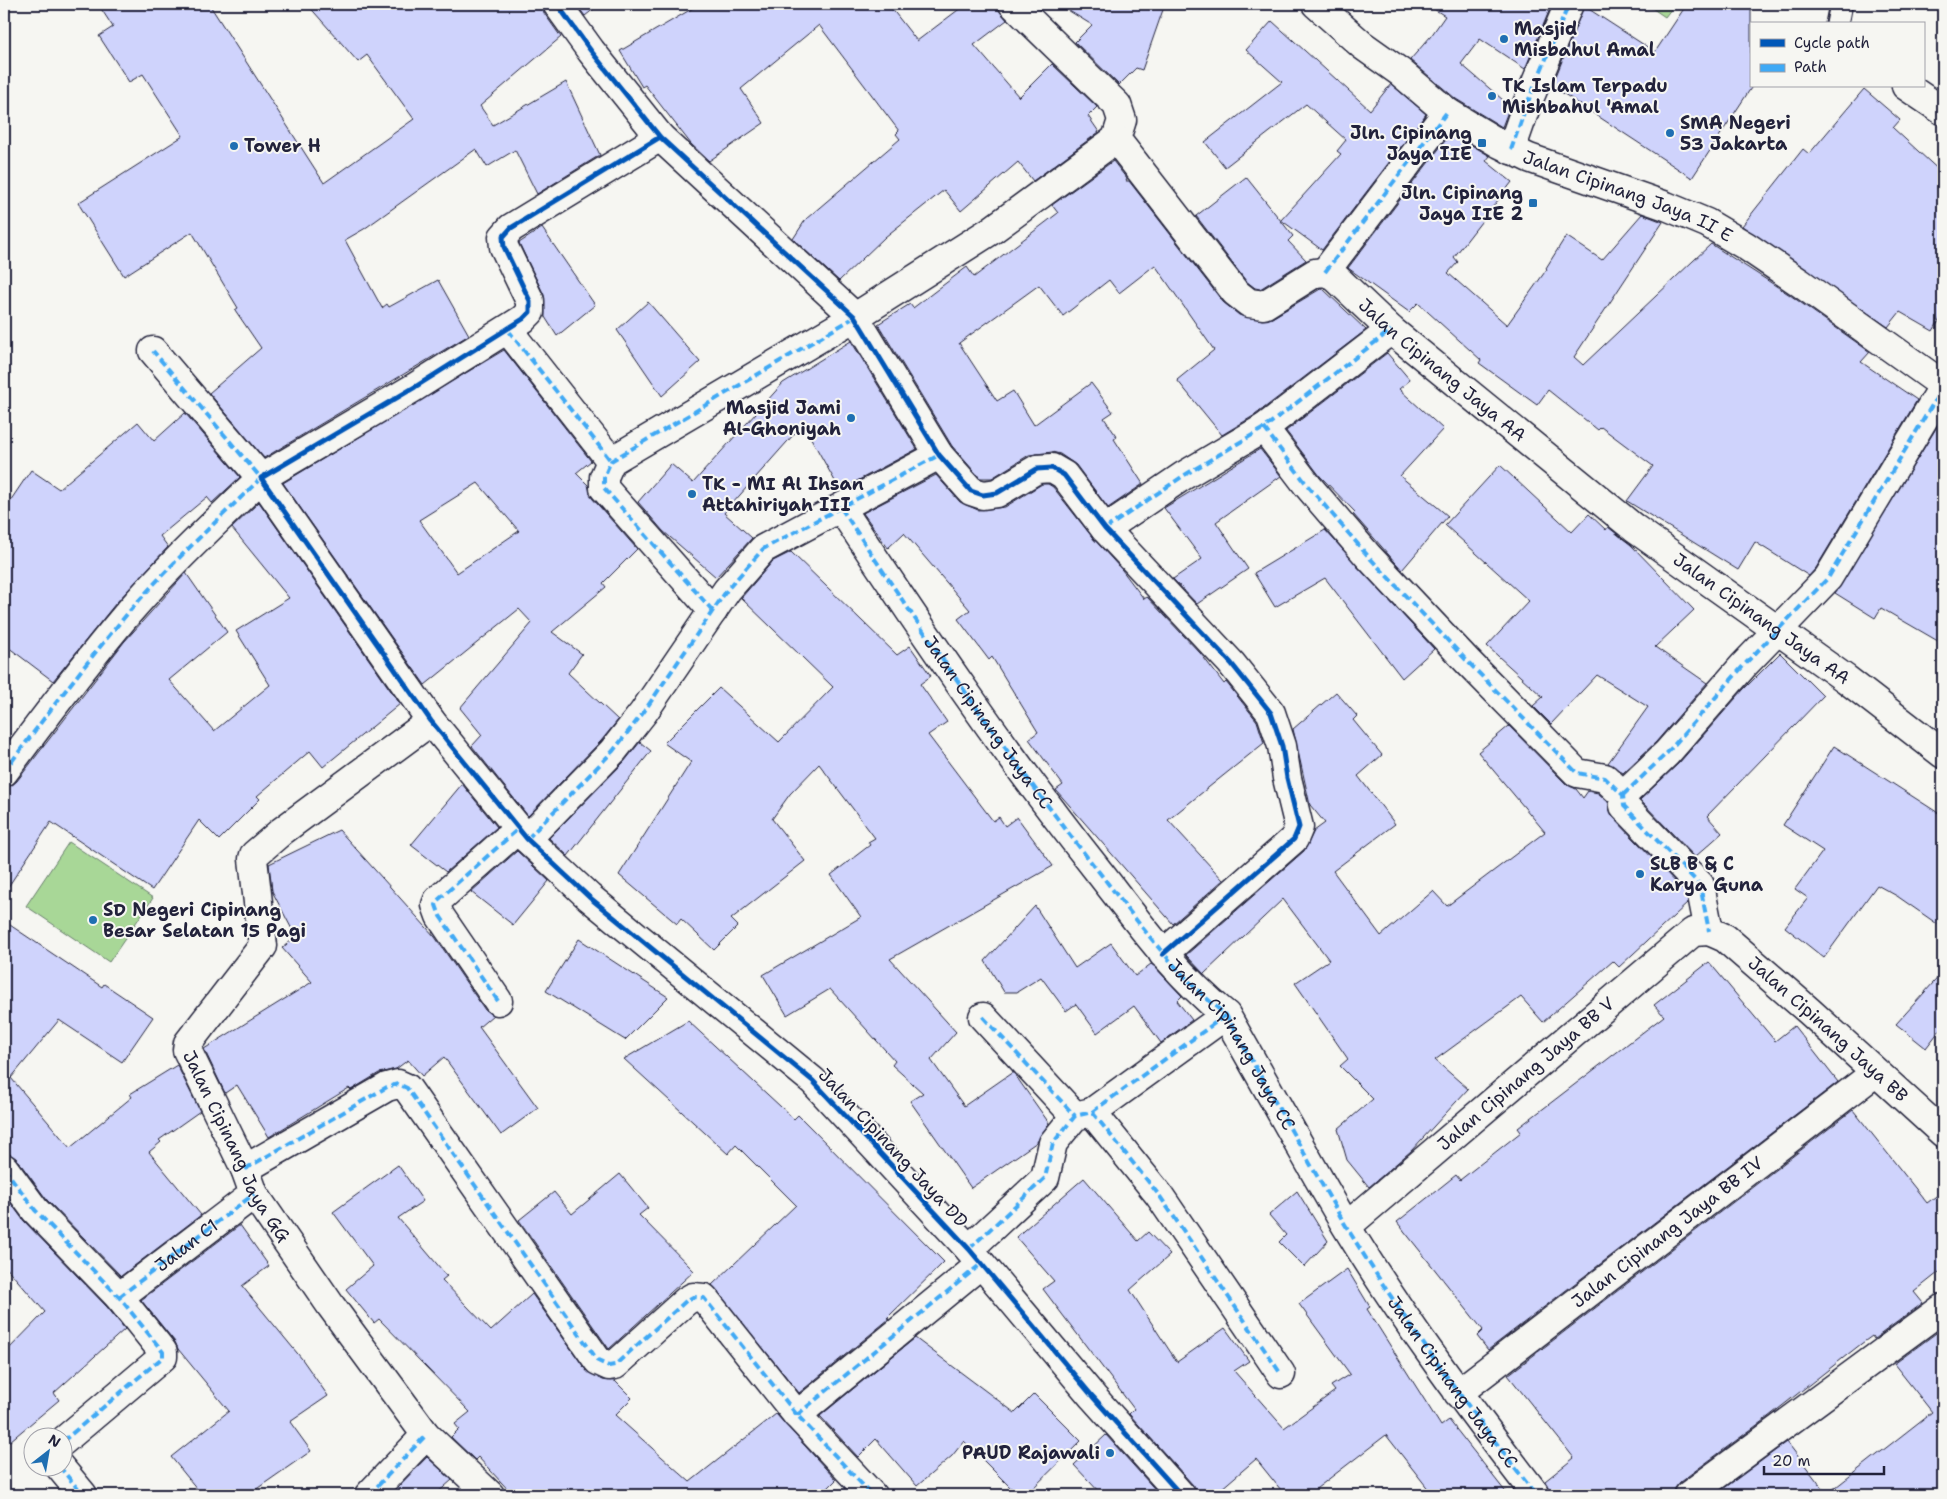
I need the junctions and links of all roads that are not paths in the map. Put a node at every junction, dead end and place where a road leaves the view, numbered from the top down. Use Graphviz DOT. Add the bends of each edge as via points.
graph roads {
  1 [pos="557,4"];
  2 [pos="1013,4"];
  3 [pos="1316,4"];
  4 [pos="1570,4"];
  5 [pos="1841,4"];
  6 [pos="1837,22"];
  7 [pos="1909,88"];
  8 [pos="1943,111"];
  9 [pos="1447,112"];
  10 [pos="660,137"];
  11 [pos="1116,139"];
  12 [pos="1511,150"];
  13 [pos="1325,272"];
  14 [pos="855,317"];
  15 [pos="508,330"];
  16 [pos="1391,330"];
  17 [pos="153,350"];
  18 [pos="1943,386"];
  19 [pos="1264,428"];
  20 [pos="939,455"];
  21 [pos="611,461"];
  22 [pos="261,478"];
  23 [pos="841,508"];
  24 [pos="1105,529"];
  25 [pos="713,611"];
  26 [pos="1776,630"];
  27 [pos="431,721"];
  28 [pos="1943,754"];
  29 [pos="4,772"];
  30 [pos="1623,795"];
  31 [pos="522,834"];
  32 [pos="1709,931"];
  33 [pos="1163,954"];
  34 [pos="498,1001"];
  35 [pos="1226,1015"];
  36 [pos="983,1018"];
  37 [pos="1875,1072"];
  38 [pos="1083,1114"];
  39 [pos="1943,1133"];
  40 [pos="4,1168"];
  41 [pos="250,1182"];
  42 [pos="1347,1226"];
  43 [pos="975,1256"];
  44 [pos="119,1297"];
  45 [pos="1943,1308"];
  46 [pos="1281,1374"];
  47 [pos="1458,1393"];
  48 [pos="797,1415"];
  49 [pos="72,1434"];
  50 [pos="426,1435"];
  51 [pos="67,1476"];
  52 [pos="83,1495"];
  53 [pos="369,1495"];
  54 [pos="490,1495"];
  55 [pos="872,1495"];
  56 [pos="1181,1495"];
  57 [pos="1536,1495"];
  58 [pos="1689,1495"];
  1 -- 10 [label="street"];
  2 -- 11 [label="street" via="1117,105 1122,120"];
  3 -- 9 [label="street, Jalan Cipinang Jaya II E"];
  4 -- 12 [label="street" via="1526,104"];
  5 -- 6 [label="lane"];
  7 -- 8 [label="street"];
  9 -- 12 [label="street, Jalan Cipinang Jaya II E"];
  9 -- 13 [label="street"];
  10 -- 14 [label="street"];
  10 -- 15 [label="street" via="511,228 503,237 504,247 530,302 530,312"];
  11 -- 13 [label="street" via="1235,292 1249,303 1264,305 1315,273"];
  11 -- 14 [label="street" via="992,230"];
  12 -- 18 [label="street, Jalan Cipinang Jaya II E" via="1706,223 1799,282"];
  13 -- 16 [label="street, Jalan Cipinang Jaya AA" via="1334,276"];
  14 -- 20 [label="street"];
  14 -- 21 [label="street"];
  15 -- 21 [label="street"];
  15 -- 22 [label="street"];
  16 -- 19 [label="street"];
  16 -- 26 [label="street, Jalan Cipinang Jaya AA" via="1634,528"];
  17 -- 22 [label="street, Jalan Cipinang Jaya DD"];
  18 -- 26 [label="street, Jalan Cipinang Jaya II E" via="1828,578"];
  19 -- 24 [label="street" via="1183,476"];
  19 -- 30 [label="street" via="1368,556 1510,705 1577,772 1605,778"];
  20 -- 23 [label="street"];
  20 -- 24 [label="street" via="971,490 983,495 997,493 1037,469 1052,468 1064,475"];
  21 -- 25 [label="street" via="604,476 604,488"];
  22 -- 27 [label="street, Jalan Cipinang Jaya DD"];
  22 -- 29 [label="street" via="129,612"];
  23 -- 25 [label="street" via="763,549"];
  23 -- 33 [label="street, Jalan Cipinang Jaya CC" via="1034,790"];
  24 -- 33 [label="street" via="1231,663 1271,713 1282,746 1299,827 1294,839"];
  25 -- 31 [label="street" via="613,751"];
  26 -- 28 [label="street, Jalan Cipinang Jaya AA"];
  26 -- 30 [label="street, Jalan Cipinang Jaya II E" via="1667,753"];
  27 -- 31 [label="street, Jalan Cipinang Jaya DD"];
  27 -- 41 [label="street, Jalan Cipinang Jaya GG" via="254,855 263,946 188,1044 187,1050"];
  30 -- 32 [label="street" via="1624,806 1700,885"];
  31 -- 34 [label="street" via="438,900 436,905 440,916"];
  31 -- 43 [label="street, Jalan Cipinang Jaya DD" via="589,897 813,1081"];
  32 -- 37 [label="street, Jalan Cipinang Jaya BB" via="1725,938"];
  32 -- 42 [label="street, Jalan Cipinang Jaya BB V" via="1693,932"];
  33 -- 35 [label="street, Jalan Cipinang Jaya CC"];
  35 -- 38 [label="street"];
  35 -- 42 [label="street, Jalan Cipinang Jaya CC"];
  36 -- 38 [label="street"];
  37 -- 39 [label="street, Jalan Cipinang Jaya BB"];
  37 -- 47 [label="street, Jalan Cipinang Jaya BB IV"];
  38 -- 43 [label="street" via="1053,1143 1045,1178"];
  38 -- 46 [label="street" via="1159,1195"];
  40 -- 44 [label="street" via="35,1210"];
  41 -- 44 [label="street, Jalan C1"];
  41 -- 48 [label="street, Jalan C1" via="386,1087 398,1084 407,1088 598,1361 615,1365 686,1301 693,1297 704,1298"];
  41 -- 50 [label="street, Jalan Cipinang Jaya GG" via="331,1306"];
  42 -- 47 [label="street, Jalan Cipinang Jaya CC"];
  43 -- 48 [label="street"];
  43 -- 56 [label="street, Jalan Cipinang Jaya DD" via="1093,1397"];
  44 -- 49 [label="street" via="163,1352 163,1357"];
  45 -- 58 [label="street"];
  47 -- 57 [label="street, Jalan Cipinang Jaya CC"];
  48 -- 55 [label="street"];
  50 -- 53 [label="street"];
  50 -- 54 [label="street, Jalan Cipinang Jaya GG"];
  51 -- 52 [label="street"];
}
